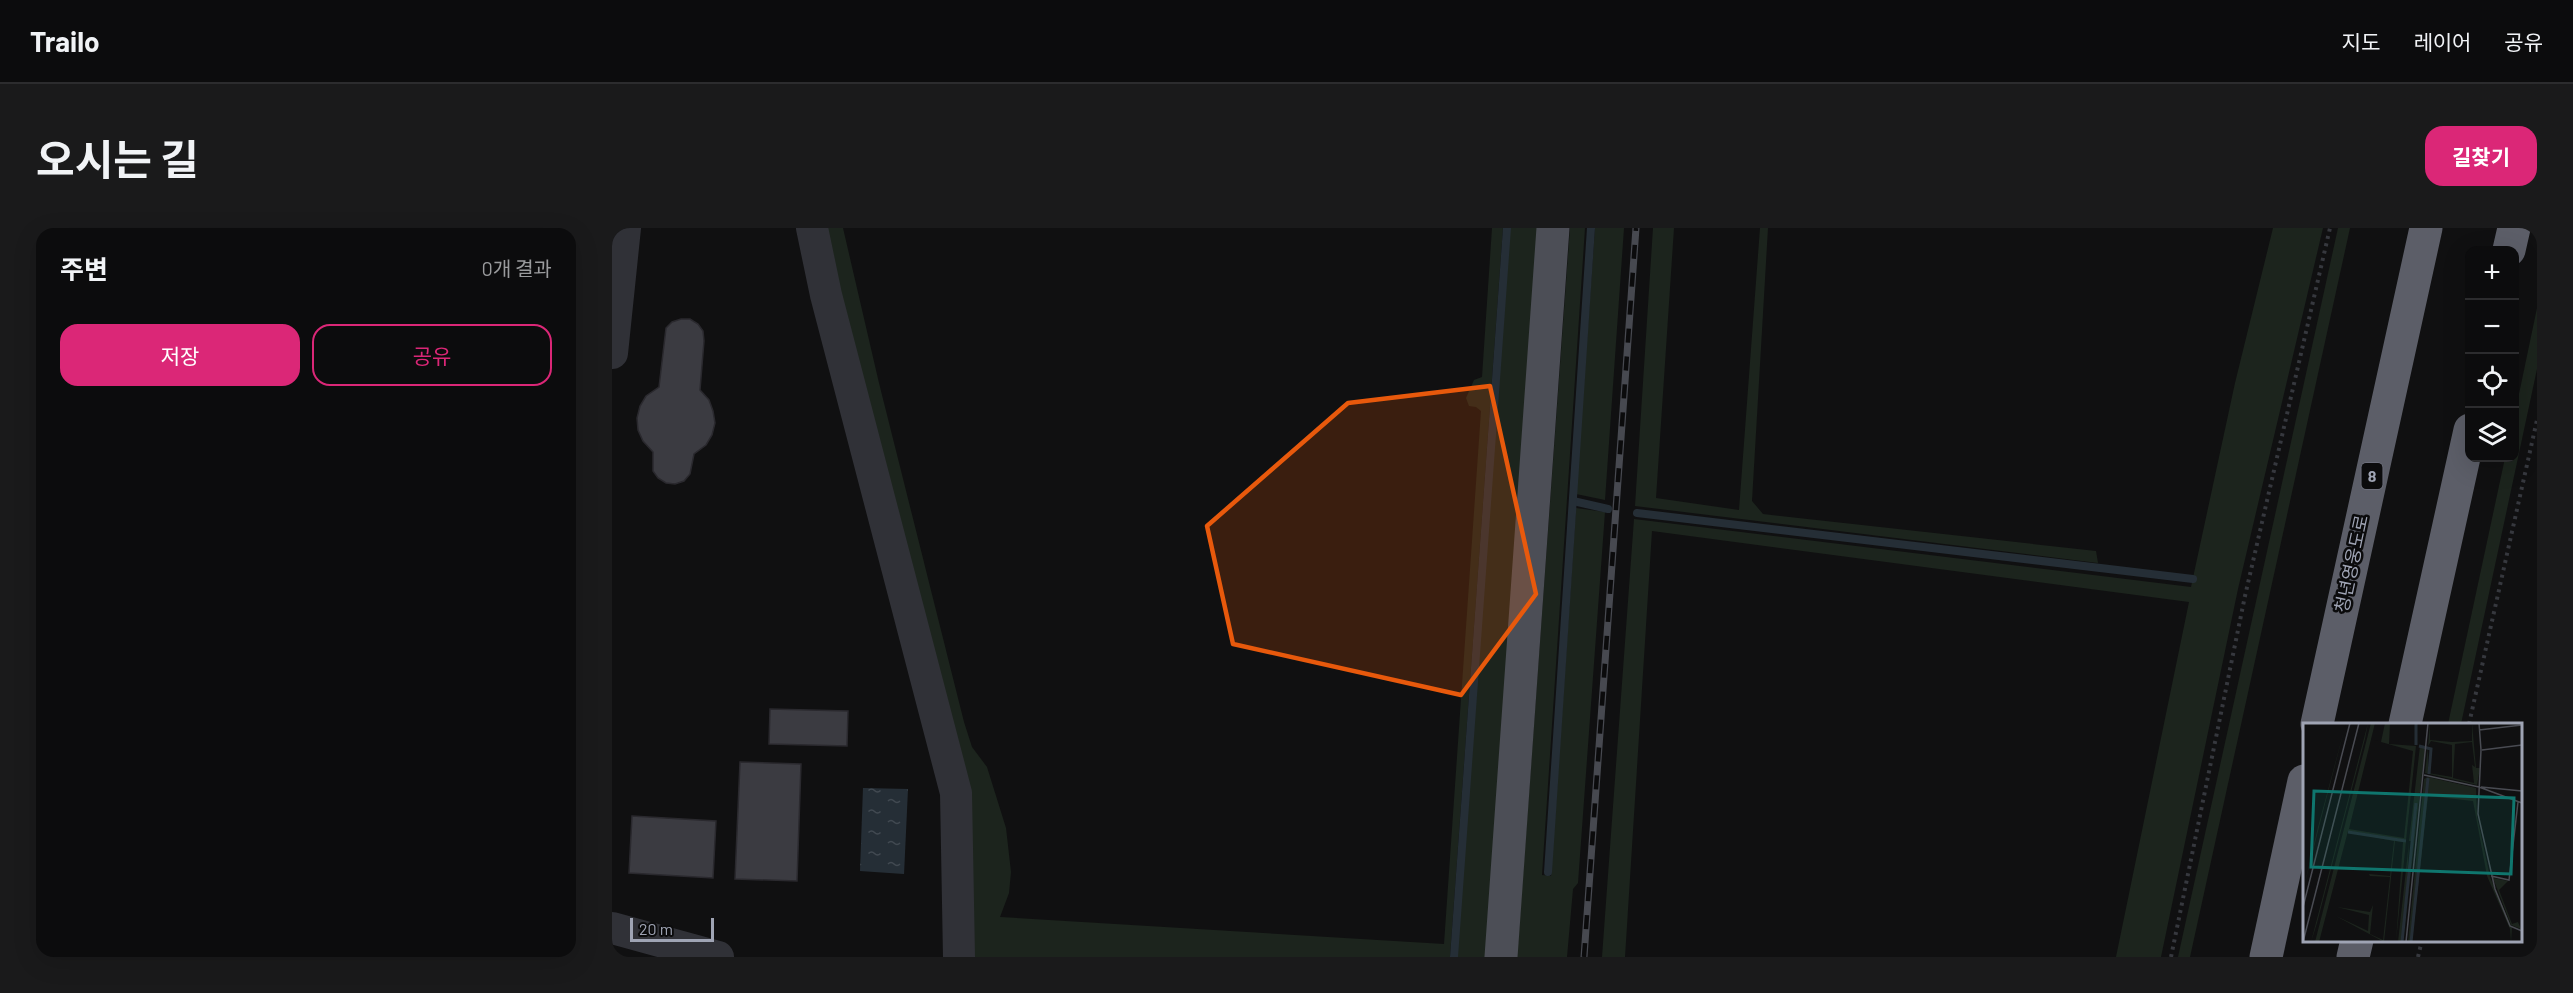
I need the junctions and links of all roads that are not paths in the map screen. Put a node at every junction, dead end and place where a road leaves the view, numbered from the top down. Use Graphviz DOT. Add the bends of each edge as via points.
graph roads {
  1 [pos="624,228"];
  2 [pos="812,228"];
  3 [pos="1552,228"];
  4 [pos="2426,228"];
  5 [pos="2514,228"];
  6 [pos="2510,246"];
  7 [pos="612,353"];
  8 [pos="2465,448"];
  9 [pos="2317,723"];
  10 [pos="2405,723"];
  11 [pos="2303,786"];
  12 [pos="612,928"];
  13 [pos="2357,942"];
  14 [pos="718,957"];
  15 [pos="959,957"];
  16 [pos="1501,957"];
  17 [pos="2266,957"];
  18 [pos="2353,957"];
  1 -- 7 [label="street"];
  2 -- 15 [label="street" via="826,295 957,793"];
  3 -- 16 [label="main road"];
  4 -- 9 [label="highway, 청년영웅도로 / 8"];
  5 -- 6 [label="highway"];
  8 -- 10 [label="highway"];
  11 -- 17 [label="highway"];
  12 -- 14 [label="street"];
  13 -- 18 [label="highway"];
}
